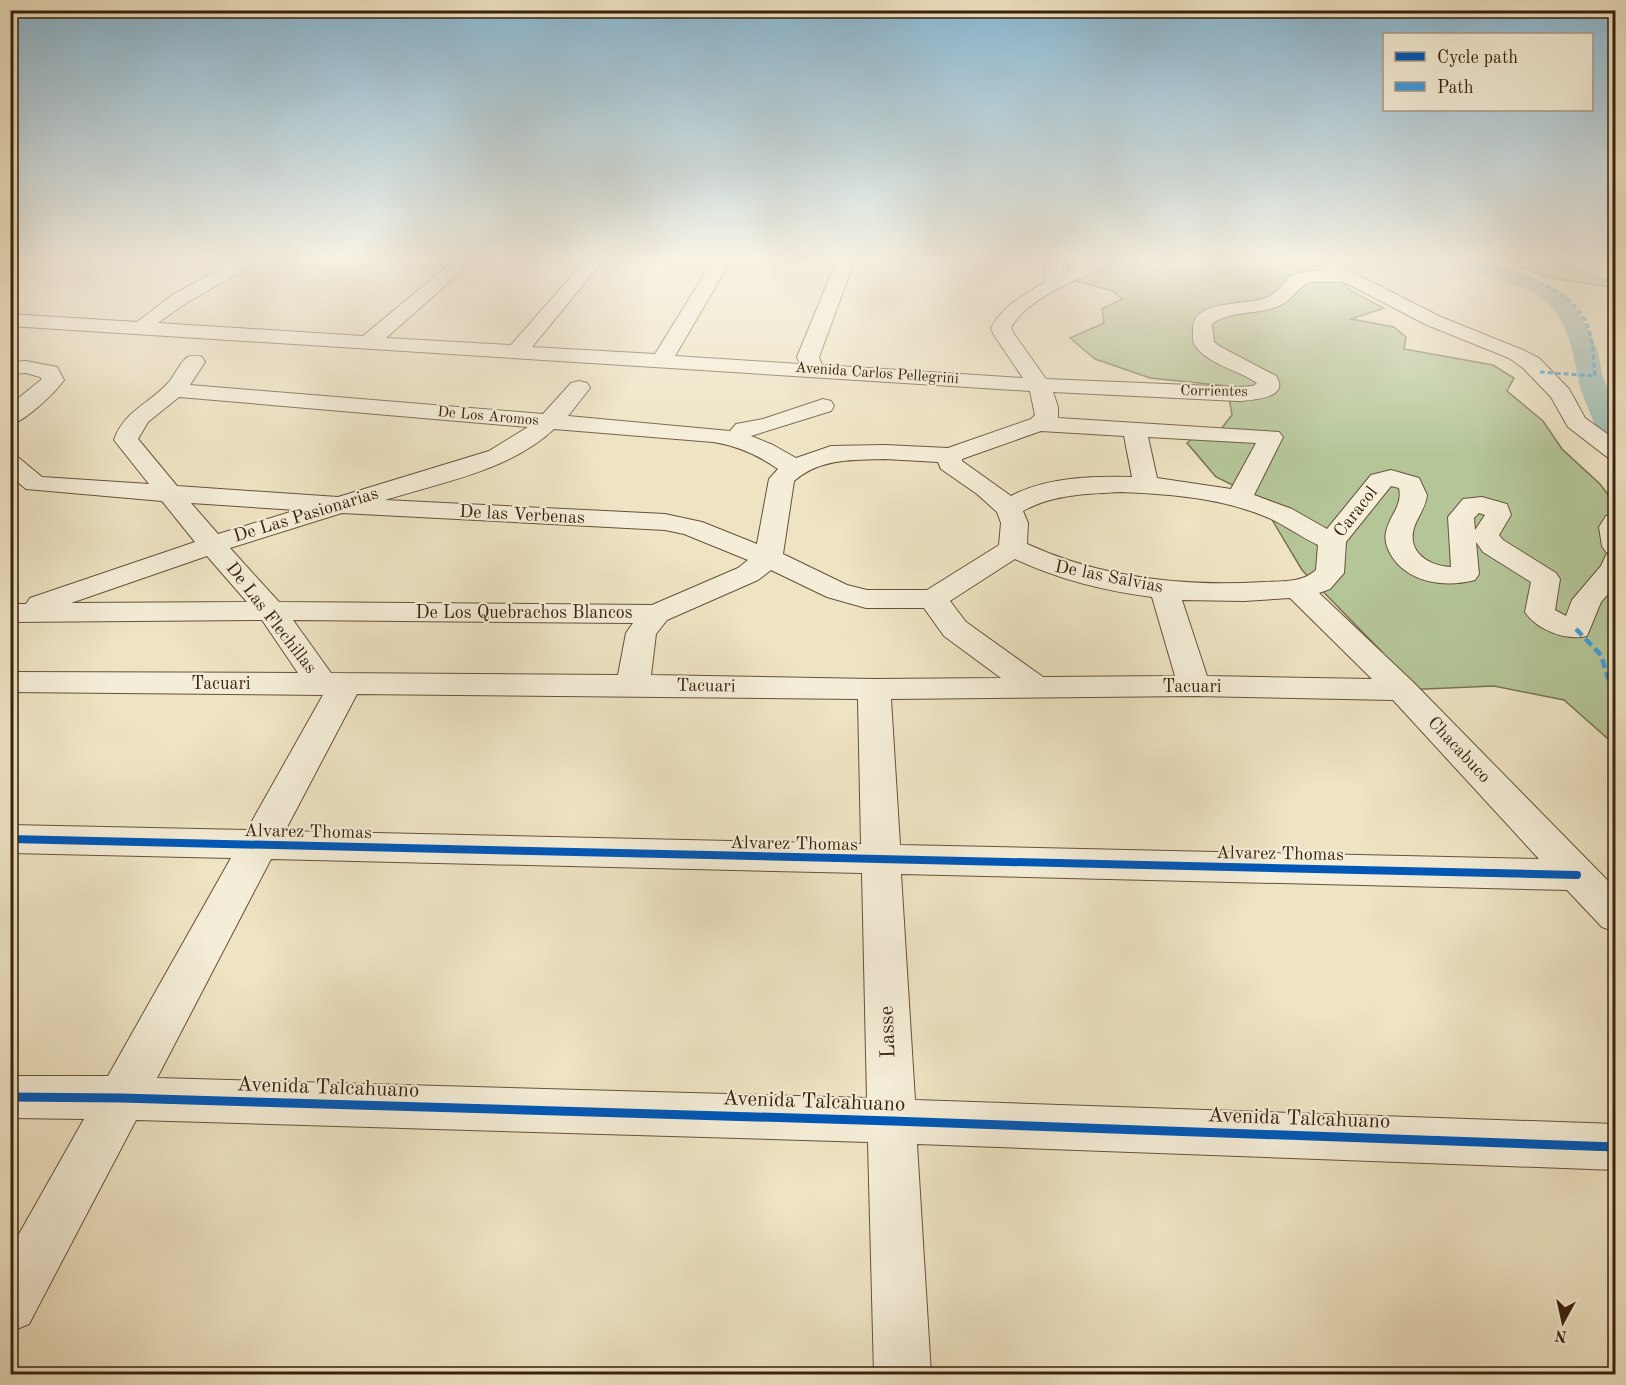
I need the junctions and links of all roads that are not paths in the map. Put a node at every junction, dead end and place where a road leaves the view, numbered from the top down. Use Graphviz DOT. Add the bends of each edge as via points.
graph roads {
  1 [pos="136,327"];
  2 [pos="143,327"];
  3 [pos="386,327"];
  4 [pos="539,327"];
  5 [pos="682,327"];
  6 [pos="820,327"];
  7 [pos="1002,327"];
  8 [pos="1202,327"];
  9 [pos="1448,327"];
  10 [pos="368,342"];
  11 [pos="518,351"];
  12 [pos="663,359"];
  13 [pos="194,362"];
  14 [pos="10,368"];
  15 [pos="814,370"];
  16 [pos="1037,385"];
  17 [pos="579,388"];
  18 [pos="174,390"];
  19 [pos="823,406"];
  20 [pos="10,418"];
  21 [pos="549,422"];
  22 [pos="1040,424"];
  23 [pos="1135,430"];
  24 [pos="737,438"];
  25 [pos="1616,452"];
  26 [pos="950,455"];
  27 [pos="10,463"];
  28 [pos="794,468"];
  29 [pos="23,486"];
  30 [pos="1146,486"];
  31 [pos="170,494"];
  32 [pos="1239,498"];
  33 [pos="337,505"];
  34 [pos="1008,508"];
  35 [pos="1616,522"];
  36 [pos="1332,541"];
  37 [pos="212,545"];
  38 [pos="1616,546"];
  39 [pos="1013,548"];
  40 [pos="768,558"];
  41 [pos="1616,561"];
  42 [pos="1297,588"];
  43 [pos="1164,589"];
  44 [pos="933,599"];
  45 [pos="271,611"];
  46 [pos="12,613"];
  47 [pos="656,614"];
  48 [pos="10,682"];
  49 [pos="633,684"];
  50 [pos="334,685"];
  51 [pos="1194,686"];
  52 [pos="1035,688"];
  53 [pos="874,689"];
  54 [pos="1402,690"];
  55 [pos="10,839"];
  56 [pos="258,846"];
  57 [pos="881,861"];
  58 [pos="1577,875"];
  59 [pos="1616,916"];
  60 [pos="10,1097"];
  61 [pos="122,1098"];
  62 [pos="892,1121"];
  63 [pos="1616,1148"];
  64 [pos="10,1305"];
  65 [pos="902,1374"];
  1 -- 2 [label="street, Avenida Carlos Pellegrini"];
  2 -- 10 [label="street, Avenida Carlos Pellegrini"];
  3 -- 10 [label="street"];
  4 -- 11 [label="street"];
  5 -- 12 [label="street"];
  6 -- 15 [label="street" via="808,357"];
  7 -- 16 [label="street"];
  8 -- 16 [label="street, Corrientes" via="1204,344 1214,354 1258,373 1268,381 1268,389 1255,393"];
  9 -- 25 [label="street" via="1531,363 1561,394 1576,422"];
  10 -- 11 [label="street, Avenida Carlos Pellegrini"];
  11 -- 12 [label="street, Avenida Carlos Pellegrini"];
  12 -- 15 [label="street, Avenida Carlos Pellegrini"];
  13 -- 18 [label="street, De Las Flechillas"];
  14 -- 20 [label="street" via="49,372 53,380"];
  15 -- 16 [label="street, Avenida Carlos Pellegrini"];
  16 -- 22 [label="street" via="1048,406 1047,417"];
  17 -- 21 [label="street, De Las Pasionarias"];
  18 -- 21 [label="street, De Los Aromos"];
  18 -- 31 [label="street, De Las Flechillas" via="138,416 126,440"];
  19 -- 24 [label="street" via="744,429"];
  21 -- 24 [label="street, De Los Aromos"];
  21 -- 33 [label="street, De Las Pasionarias" via="522,445 498,456"];
  22 -- 23 [label="street"];
  22 -- 26 [label="street"];
  23 -- 30 [label="street"];
  23 -- 32 [label="street" via="1271,437"];
  24 -- 28 [label="street, De Los Aromos" via="764,448"];
  26 -- 28 [label="street" via="831,453"];
  26 -- 34 [label="street" via="950,464"];
  27 -- 29 [label="street, De las Verbenas"];
  28 -- 40 [label="street" via="783,479"];
  29 -- 31 [label="street, De las Verbenas"];
  30 -- 32 [label="street"];
  30 -- 34 [label="street" via="1050,490 1020,498"];
  31 -- 33 [label="street, De las Verbenas"];
  31 -- 37 [label="street, De Las Flechillas"];
  32 -- 36 [label="street"];
  33 -- 37 [label="street, De Las Pasionarias"];
  33 -- 40 [label="street, De las Verbenas" via="664,522 692,528"];
  34 -- 39 [label="street" via="1015,522"];
  35 -- 38 [label="street"];
  36 -- 41 [label="street, Caracol" via="1380,480 1401,479 1413,489 1412,508 1400,527 1402,553 1411,564 1424,570 1454,576 1465,574 1461,517 1472,505 1498,510 1485,535 1493,546 1546,579 1540,612 1549,620 1576,629 1587,600 1615,568"];
  36 -- 42 [label="street, Caracol" via="1330,573 1314,586"];
  37 -- 45 [label="street, De Las Flechillas"];
  37 -- 46 [label="street, De Las Pasionarias"];
  39 -- 43 [label="street, De las Salvias" via="1038,562 1072,573"];
  39 -- 44 [label="street"];
  40 -- 44 [label="street, De las Verbenas" via="837,591 866,599"];
  40 -- 47 [label="street, De Los Quebrachos Blancos" via="748,574"];
  42 -- 43 [label="street, De las Salvias" via="1215,592"];
  42 -- 54 [label="street, Chacabuco"];
  43 -- 51 [label="street"];
  44 -- 52 [label="street" via="955,629"];
  45 -- 46 [label="street, De Los Quebrachos Blancos"];
  45 -- 47 [label="street, De Los Quebrachos Blancos"];
  45 -- 50 [label="street, De Las Flechillas"];
  47 -- 49 [label="street" via="641,633"];
  48 -- 50 [label="street, Tacuari"];
  49 -- 50 [label="street, Tacuari"];
  49 -- 53 [label="street, Tacuari"];
  50 -- 56 [label="street"];
  51 -- 52 [label="street, Tacuari"];
  51 -- 54 [label="street, Tacuari"];
  52 -- 53 [label="street, Tacuari"];
  53 -- 57 [label="street, Lasse"];
  54 -- 58 [label="street, Chacabuco"];
  55 -- 56 [label="street, Alvarez Thomas"];
  56 -- 57 [label="street, Alvarez Thomas"];
  56 -- 61 [label="street"];
  57 -- 58 [label="street, Alvarez Thomas"];
  57 -- 62 [label="street, Lasse"];
  58 -- 59 [label="street, Chacabuco"];
  60 -- 61 [label="street, Avenida Talcahuano"];
  61 -- 62 [label="street, Avenida Talcahuano"];
  61 -- 64 [label="street"];
  62 -- 63 [label="street, Avenida Talcahuano"];
  62 -- 65 [label="street, Lasse"];
}
